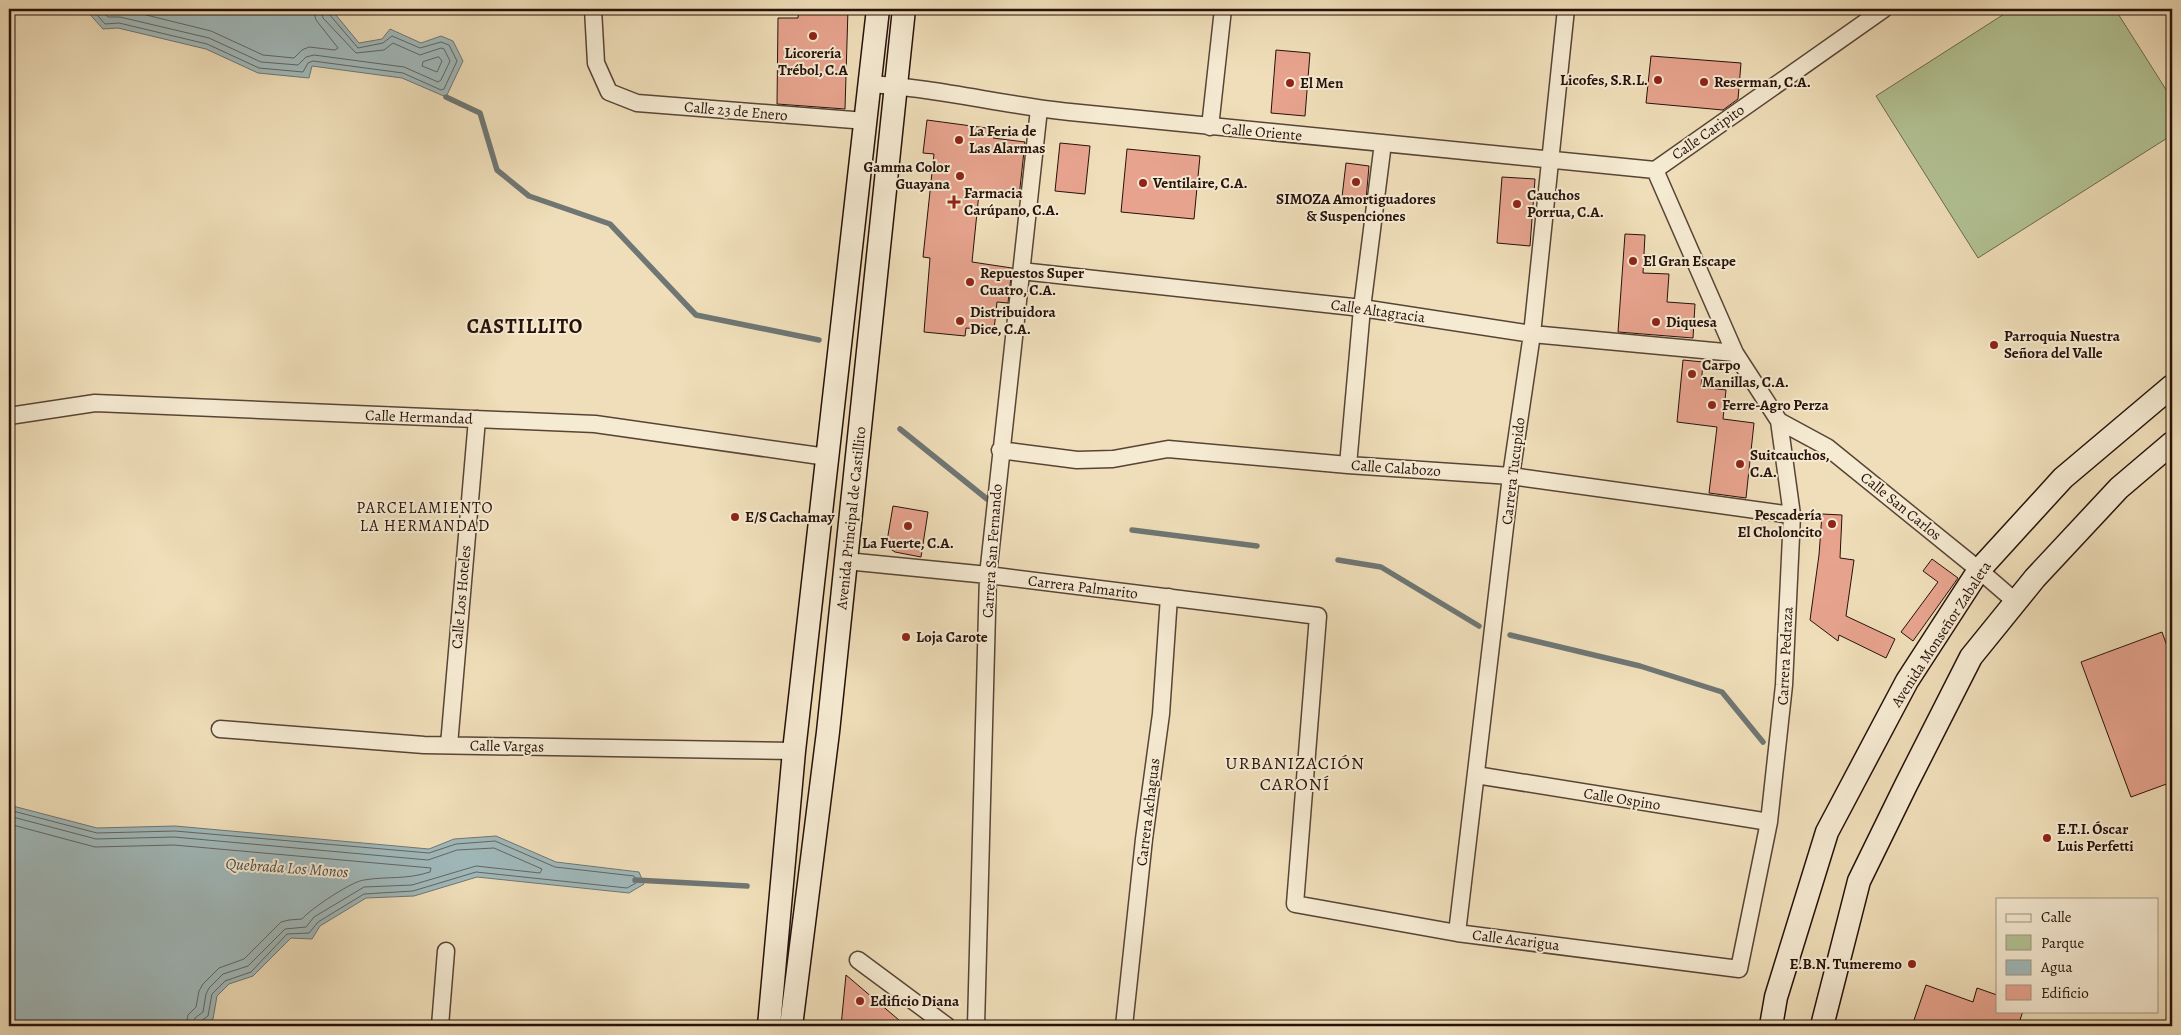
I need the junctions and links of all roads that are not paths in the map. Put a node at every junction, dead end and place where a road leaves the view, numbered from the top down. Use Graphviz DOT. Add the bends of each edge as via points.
graph roads {
  1 [pos="593,9"];
  2 [pos="878,9"];
  3 [pos="904,9"];
  4 [pos="1223,9"];
  5 [pos="1566,9"];
  6 [pos="1884,9"];
  7 [pos="870,84"];
  8 [pos="895,85"];
  9 [pos="1039,108"];
  10 [pos="866,121"];
  11 [pos="1210,127"];
  12 [pos="1383,143"];
  13 [pos="1549,160"];
  14 [pos="1655,170"];
  15 [pos="1022,271"];
  16 [pos="1362,308"];
  17 [pos="1532,334"];
  18 [pos="1735,353"];
  19 [pos="2172,386"];
  20 [pos="9,416"];
  21 [pos="476,419"];
  22 [pos="1779,421"];
  23 [pos="2172,443"];
  24 [pos="1000,450"];
  25 [pos="827,457"];
  26 [pos="1348,465"];
  27 [pos="1512,476"];
  28 [pos="1792,515"];
  29 [pos="846,562"];
  30 [pos="1979,570"];
  31 [pos="988,575"];
  32 [pos="1169,597"];
  33 [pos="2016,602"];
  34 [pos="220,729"];
  35 [pos="449,745"];
  36 [pos="794,751"];
  37 [pos="1476,775"];
  38 [pos="1769,822"];
  39 [pos="1295,904"];
  40 [pos="1457,933"];
  41 [pos="446,951"];
  42 [pos="858,960"];
  43 [pos="1739,969"];
  44 [pos="440,1026"];
  45 [pos="769,1026"];
  46 [pos="791,1026"];
  47 [pos="947,1026"];
  48 [pos="976,1026"];
  49 [pos="1124,1026"];
  50 [pos="1771,1026"];
  51 [pos="1822,1026"];
  1 -- 10 [label="street, Calle 23 de Enero" via="596,63 609,92 637,103"];
  2 -- 7 [label="main road, Avenida Principal de Castillito"];
  3 -- 8 [label="main road, Avenida Principal de Castillito"];
  4 -- 11 [label="street"];
  5 -- 13 [label="street, Carrera Tucupido"];
  6 -- 14 [label="street, Calle Caripito"];
  7 -- 8 [label="street, Calle Oriente"];
  7 -- 10 [label="main road, Avenida Principal de Castillito"];
  8 -- 9 [label="street, Calle Oriente"];
  8 -- 29 [label="main road, Avenida Principal de Castillito"];
  9 -- 11 [label="street, Calle Oriente"];
  9 -- 15 [label="street, Carrera San Fernando"];
  10 -- 25 [label="main road, Avenida Principal de Castillito"];
  11 -- 12 [label="street, Calle Oriente"];
  12 -- 13 [label="street, Calle Oriente"];
  12 -- 16 [label="street"];
  13 -- 14 [label="street, Calle Oriente"];
  13 -- 17 [label="street, Carrera Tucupido"];
  14 -- 18 [label="street"];
  15 -- 16 [label="street, Calle Altagracia"];
  15 -- 24 [label="street, Carrera San Fernando"];
  16 -- 17 [label="street, Calle Altagracia"];
  16 -- 26 [label="street"];
  17 -- 18 [label="street, Calle Altagracia"];
  17 -- 27 [label="street, Carrera Tucupido"];
  18 -- 22 [label="street, Carrera Pedraza"];
  19 -- 30 [label="main road, Avenida Monseñor Zabaleta" via="2063,478"];
  20 -- 21 [label="street, Calle Hermandad" via="95,403"];
  21 -- 25 [label="street, Calle Hermandad" via="595,424"];
  21 -- 35 [label="street, Calle Los Hoteles"];
  22 -- 28 [label="street, Carrera Pedraza"];
  22 -- 30 [label="street, Calle San Carlos" via="1827,447"];
  23 -- 33 [label="main road" via="2118,488"];
  24 -- 26 [label="street, Calle Calabozo" via="1077,460 1113,459 1168,449"];
  24 -- 31 [label="street, Carrera San Fernando"];
  25 -- 36 [label="main road, Avenida Principal de Castillito"];
  26 -- 27 [label="street, Calle Calabozo"];
  27 -- 28 [label="street, Calle Calabozo"];
  27 -- 37 [label="street, Carrera Tucupido"];
  28 -- 38 [label="street, Carrera Pedraza" via="1784,684"];
  29 -- 31 [label="street, Carrera Palmarito"];
  29 -- 46 [label="main road, Avenida Principal de Castillito"];
  30 -- 33 [label="street, Calle San Carlos"];
  30 -- 50 [label="main road, Avenida Monseñor Zabaleta" via="1907,681 1827,832 1776,997"];
  31 -- 32 [label="street, Carrera Palmarito"];
  31 -- 48 [label="street, Carrera San Fernando"];
  32 -- 39 [label="street, Carrera Palmarito" via="1318,616"];
  32 -- 49 [label="street, Carrera Achaguas" via="1161,714"];
  33 -- 51 [label="main road" via="1971,657 1860,882"];
  34 -- 35 [label="street, Calle Vargas"];
  35 -- 36 [label="street, Calle Vargas"];
  36 -- 45 [label="main road, Avenida Principal de Castillito"];
  37 -- 38 [label="street, Calle Ospino"];
  37 -- 40 [label="street, Carrera Tucupido"];
  38 -- 43 [label="street, Carrera Pedraza"];
  39 -- 40 [label="street, Calle Acarigua"];
  40 -- 43 [label="street, Calle Acarigua"];
  41 -- 44 [label="street"];
  42 -- 47 [label="street"];
}
